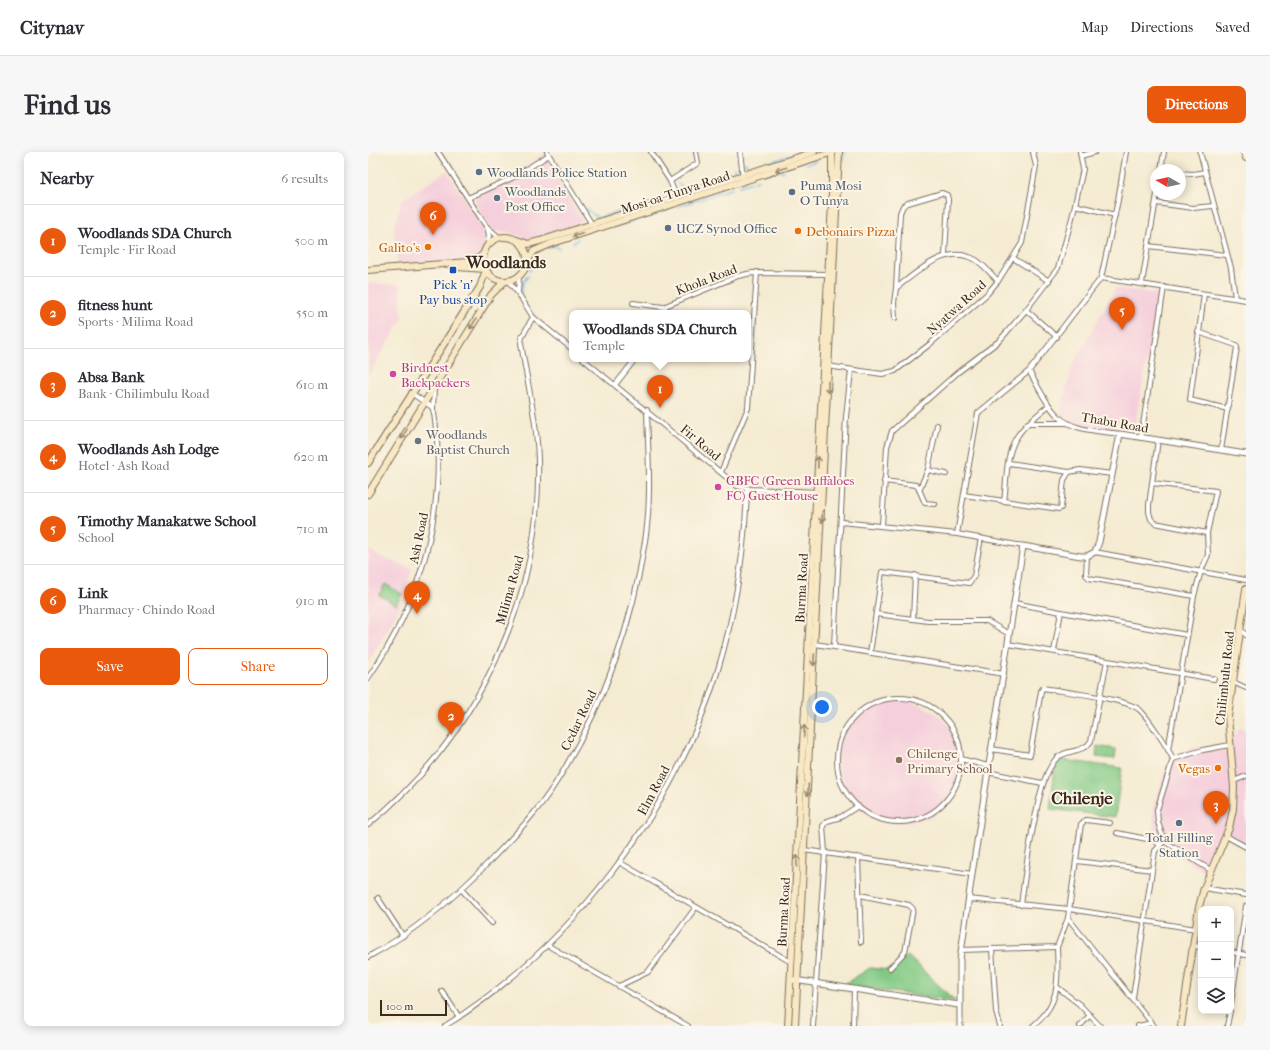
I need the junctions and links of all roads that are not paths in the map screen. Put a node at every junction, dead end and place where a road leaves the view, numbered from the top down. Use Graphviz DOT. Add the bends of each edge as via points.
graph roads {
  1 [pos="438,152"];
  2 [pos="651,152"];
  3 [pos="696,152"];
  4 [pos="740,152"];
  5 [pos="814,152"];
  6 [pos="832,152"];
  7 [pos="839,152"];
  8 [pos="1033,152"];
  9 [pos="1095,152"];
  10 [pos="1126,152"];
  11 [pos="1164,152"];
  12 [pos="1200,152"];
  13 [pos="1244,152"];
  14 [pos="548,154"];
  15 [pos="1080,154"];
  16 [pos="1246,158"];
  17 [pos="1163,164"];
  18 [pos="1205,172"];
  19 [pos="1186,173"];
  20 [pos="743,178"];
  21 [pos="670,181"];
  22 [pos="468,198"];
  23 [pos="677,200"];
  24 [pos="1156,200"];
  25 [pos="1156,203"];
  26 [pos="1075,205"];
  27 [pos="1213,206"];
  28 [pos="1115,215"];
  29 [pos="486,226"];
  30 [pos="593,227"];
  31 [pos="500,238"];
  32 [pos="517,240"];
  33 [pos="1148,246"];
  34 [pos="487,247"];
  35 [pos="484,253"];
  36 [pos="945,255"];
  37 [pos="1226,255"];
  38 [pos="1013,258"];
  39 [pos="528,260"];
  40 [pos="486,269"];
  41 [pos="368,272"];
  42 [pos="757,272"];
  43 [pos="828,274"];
  44 [pos="519,277"];
  45 [pos="1101,278"];
  46 [pos="998,281"];
  47 [pos="1049,281"];
  48 [pos="506,282"];
  49 [pos="1142,283"];
  50 [pos="1164,287"];
  51 [pos="896,288"];
  52 [pos="518,293"];
  53 [pos="1204,294"];
  54 [pos="1235,298"];
  55 [pos="1246,300"];
  56 [pos="633,303"];
  57 [pos="663,307"];
  58 [pos="666,310"];
  59 [pos="1026,310"];
  60 [pos="533,317"];
  61 [pos="895,318"];
  62 [pos="1198,332"];
  63 [pos="751,337"];
  64 [pos="1057,337"];
  65 [pos="569,344"];
  66 [pos="588,362"];
  67 [pos="633,362"];
  68 [pos="749,362"];
  69 [pos="825,366"];
  70 [pos="850,370"];
  71 [pos="1029,371"];
  72 [pos="435,385"];
  73 [pos="616,385"];
  74 [pos="411,393"];
  75 [pos="424,402"];
  76 [pos="1049,405"];
  77 [pos="1228,409"];
  78 [pos="648,410"];
  79 [pos="434,413"];
  80 [pos="1028,423"];
  81 [pos="937,424"];
  82 [pos="1068,424"];
  83 [pos="1120,434"];
  84 [pos="1141,438"];
  85 [pos="1158,440"];
  86 [pos="1221,450"];
  87 [pos="1246,454"];
  88 [pos="1009,462"];
  89 [pos="368,463"];
  90 [pos="928,470"];
  91 [pos="721,472"];
  92 [pos="1069,472"];
  93 [pos="946,474"];
  94 [pos="1112,474"];
  95 [pos="884,480"];
  96 [pos="1152,482"];
  97 [pos="747,489"];
  98 [pos="919,490"];
  99 [pos="820,492"];
  100 [pos="368,494"];
  101 [pos="964,495"];
  102 [pos="1004,502"];
  103 [pos="934,504"];
  104 [pos="841,522"];
  105 [pos="882,525"];
  106 [pos="1207,533"];
  107 [pos="957,534"];
  108 [pos="981,538"];
  109 [pos="1023,546"];
  110 [pos="1095,552"];
  111 [pos="1087,556"];
  112 [pos="1201,571"];
  113 [pos="915,576"];
  114 [pos="1246,580"];
  115 [pos="1246,589"];
  116 [pos="1194,596"];
  117 [pos="1014,603"];
  118 [pos="1061,612"];
  119 [pos="876,614"];
  120 [pos="912,619"];
  121 [pos="1240,629"];
  122 [pos="1009,634"];
  123 [pos="1187,635"];
  124 [pos="1246,636"];
  125 [pos="815,644"];
  126 [pos="1008,644"];
  127 [pos="834,646"];
  128 [pos="1054,651"];
  129 [pos="870,653"];
  130 [pos="1107,661"];
  131 [pos="1004,674"];
  132 [pos="1182,675"];
  133 [pos="368,678"];
  134 [pos="1214,679"];
  135 [pos="1233,682"];
  136 [pos="1246,688"];
  137 [pos="1100,698"];
  138 [pos="1230,746"];
  139 [pos="991,749"];
  140 [pos="1168,751"];
  141 [pos="1173,758"];
  142 [pos="961,759"];
  143 [pos="988,766"];
  144 [pos="987,772"];
  145 [pos="1246,776"];
  146 [pos="1234,781"];
  147 [pos="1042,783"];
  148 [pos="858,806"];
  149 [pos="1110,823"];
  150 [pos="368,825"];
  151 [pos="1117,833"];
  152 [pos="1226,836"];
  153 [pos="1164,841"];
  154 [pos="1159,844"];
  155 [pos="1246,847"];
  156 [pos="804,850"];
  157 [pos="825,853"];
  158 [pos="858,857"];
  159 [pos="1077,861"];
  160 [pos="619,862"];
  161 [pos="1152,870"];
  162 [pos="1212,870"];
  163 [pos="972,874"];
  164 [pos="1204,888"];
  165 [pos="462,890"];
  166 [pos="860,895"];
  167 [pos="1246,895"];
  168 [pos="378,898"];
  169 [pos="968,899"];
  170 [pos="1022,905"];
  171 [pos="1246,906"];
  172 [pos="696,907"];
  173 [pos="1069,909"];
  174 [pos="1068,918"];
  175 [pos="1145,920"];
  176 [pos="492,923"];
  177 [pos="1196,928"];
  178 [pos="403,936"];
  179 [pos="861,942"];
  180 [pos="548,945"];
  181 [pos="1198,946"];
  182 [pos="1057,947"];
  183 [pos="992,948"];
  184 [pos="961,950"];
  185 [pos="1234,953"];
  186 [pos="1239,954"];
  187 [pos="1246,955"];
  188 [pos="368,957"];
  189 [pos="791,962"];
  190 [pos="890,968"];
  191 [pos="790,979"];
  192 [pos="798,980"];
  193 [pos="814,983"];
  194 [pos="1234,984"];
  195 [pos="619,986"];
  196 [pos="1057,987"];
  197 [pos="854,989"];
  198 [pos="442,991"];
  199 [pos="1133,997"];
  200 [pos="959,1005"];
  201 [pos="1229,1014"];
  202 [pos="1090,1016"];
  203 [pos="459,1017"];
  204 [pos="1153,1024"];
  205 [pos="445,1026"];
  206 [pos="688,1026"];
  207 [pos="788,1026"];
  208 [pos="795,1026"];
  209 [pos="813,1026"];
  210 [pos="853,1026"];
  211 [pos="960,1026"];
  212 [pos="1000,1026"];
  213 [pos="1033,1026"];
  214 [pos="1080,1026"];
  215 [pos="1100,1026"];
  216 [pos="1138,1026"];
  217 [pos="1181,1026"];
  218 [pos="1227,1026"];
  1 -- 22 [label="street"];
  2 -- 21 [label="street"];
  3 -- 21 [label="street" via="698,162"];
  4 -- 20 [label="street"];
  5 -- 20 [label="main road, Mosi-oa-Tunya Road"];
  6 -- 20 [label="main road, Mosi-oa-Tunya Road, one-way"];
  6 -- 43 [label="main road, Burma Road"];
  7 -- 69 [label="main road, Burma Road"];
  8 -- 38 [label="street, Nyatwa Road" via="1036,166 1027,225 1022,243"];
  9 -- 15 [label="street"];
  10 -- 28 [label="street"];
  11 -- 17 [label="street"];
  12 -- 18 [label="street"];
  13 -- 16 [label="main road"];
  14 -- 22 [label="street" via="512,178"];
  14 -- 30 [label="street"];
  15 -- 26 [label="street" via="1083,169"];
  18 -- 19 [label="street"];
  18 -- 27 [label="street"];
  20 -- 23 [label="main road, Mosi-oa-Tunya Road"];
  21 -- 23 [label="street"];
  22 -- 29 [label="street"];
  23 -- 30 [label="main road, Mosi-oa-Tunya Road"];
  24 -- 25 [label="street"];
  25 -- 27 [label="street" via="1193,208"];
  25 -- 33 [label="street"];
  26 -- 28 [label="street"];
  26 -- 47 [label="street" via="1060,264"];
  27 -- 37 [label="street"];
  28 -- 45 [label="street"];
  29 -- 31 [label="street"];
  29 -- 34 [label="street" via="489,235"];
  30 -- 32 [label="main road, Mosi-oa-Tunya Road" via="531,243"];
  30 -- 39 [label="main road, Mosi-oa-Tunya Road, one-way" via="534,251"];
  31 -- 32 [label="main road"];
  31 -- 34 [label="main road"];
  32 -- 39 [label="main road" via="526,251"];
  33 -- 37 [label="street"];
  33 -- 49 [label="street"];
  34 -- 35 [label="main road"];
  35 -- 40 [label="main road"];
  35 -- 41 [label="main road" via="479,258 467,262"];
  36 -- 46 [label="street" via="975,260"];
  36 -- 51 [label="street"];
  36 -- 51 [label="street" via="947,195 942,193 905,204 900,213"];
  37 -- 54 [label="street" via="1233,278"];
  38 -- 46 [label="street, Nyatwa Road"];
  38 -- 47 [label="street"];
  39 -- 44 [label="main road" via="524,272"];
  40 -- 41 [label="main road" via="460,266"];
  40 -- 48 [label="main road" via="496,279"];
  40 -- 74 [label="main road" via="480,287"];
  42 -- 43 [label="street, Khola Road"];
  42 -- 57 [label="street, Khola Road" via="738,276"];
  42 -- 63 [label="street"];
  43 -- 69 [label="main road, Burma Road"];
  44 -- 48 [label="main road"];
  44 -- 52 [label="street"];
  45 -- 49 [label="street"];
  45 -- 64 [label="street"];
  46 -- 70 [label="street, Nyatwa Road" via="963,316 895,371 882,374"];
  47 -- 59 [label="street"];
  48 -- 52 [label="street"];
  48 -- 72 [label="main road, one-way" via="491,295"];
  49 -- 50 [label="street"];
  50 -- 53 [label="street"];
  50 -- 84 [label="street"];
  51 -- 61 [label="street"];
  52 -- 60 [label="street"];
  53 -- 54 [label="street"];
  53 -- 62 [label="street"];
  54 -- 55 [label="street"];
  56 -- 57 [label="street"];
  57 -- 58 [label="street"];
  59 -- 64 [label="street"];
  59 -- 95 [label="street" via="999,341 956,373 892,431 887,447"];
  60 -- 65 [label="street"];
  60 -- 150 [label="street, Milima Road" via="521,343 537,441 538,491 530,557 518,604 493,667 456,730 393,804"];
  62 -- 77 [label="street" via="1237,347"];
  62 -- 77 [label="street" via="1190,400"];
  64 -- 71 [label="street"];
  66 -- 73 [label="street, Fir Road"];
  67 -- 73 [label="street"];
  68 -- 91 [label="street" via="748,408"];
  69 -- 70 [label="street, Nyatwa Road"];
  69 -- 99 [label="main road, Burma Road"];
  70 -- 104 [label="street"];
  71 -- 76 [label="street, Thabu Road"];
  71 -- 101 [label="street" via="978,413"];
  72 -- 75 [label="main road"];
  72 -- 79 [label="street, Ash Road"];
  73 -- 78 [label="street, Fir Road"];
  74 -- 75 [label="street"];
  74 -- 89 [label="main road"];
  75 -- 79 [label="street" via="432,407"];
  75 -- 100 [label="main road, one-way"];
  76 -- 80 [label="street"];
  76 -- 82 [label="street, Thabu Road" via="1059,418"];
  77 -- 86 [label="street"];
  78 -- 91 [label="street, Fir Road"];
  78 -- 165 [label="street, Cedar Road" via="649,486 645,539 631,610 612,672 586,731 557,782 513,837"];
  79 -- 133 [label="street, Ash Road" via="438,484 431,532 412,600 395,635"];
  80 -- 82 [label="street"];
  80 -- 88 [label="street" via="1012,446"];
  81 -- 90 [label="street"];
  82 -- 83 [label="street, Thabu Road"];
  83 -- 84 [label="street, Thabu Road"];
  83 -- 94 [label="street"];
  84 -- 85 [label="street, Thabu Road"];
  85 -- 86 [label="street, Thabu Road"];
  85 -- 96 [label="street"];
  86 -- 87 [label="street, Thabu Road"];
  88 -- 92 [label="street"];
  88 -- 102 [label="street"];
  90 -- 93 [label="street"];
  90 -- 98 [label="street"];
  91 -- 97 [label="street, Fir Road" via="737,486"];
  92 -- 94 [label="street" via="1080,470"];
  92 -- 102 [label="street" via="1064,480 1060,509"];
  94 -- 110 [label="street"];
  95 -- 98 [label="street" via="916,485"];
  95 -- 105 [label="street"];
  96 -- 106 [label="street" via="1149,512 1155,523"];
  96 -- 106 [label="street" via="1216,491"];
  97 -- 99 [label="street, Fir Road"];
  97 -- 160 [label="street, Elm Road" via="745,531 736,590 717,672 699,721 667,787 645,826"];
  98 -- 103 [label="street" via="925,503"];
  99 -- 125 [label="main road, Burma Road, one-way"];
  189 -- 99 [label="main road, Burma Road, one-way"];
  101 -- 102 [label="street"];
  101 -- 107 [label="street"];
  104 -- 105 [label="street"];
  104 -- 127 [label="street"];
  105 -- 107 [label="street"];
  106 -- 112 [label="street" via="1208,555"];
  107 -- 108 [label="street"];
  108 -- 109 [label="street"];
  108 -- 113 [label="street" via="974,576 969,583"];
  109 -- 111 [label="street"];
  109 -- 117 [label="street"];
  110 -- 111 [label="street"];
  110 -- 112 [label="street"];
  111 -- 116 [label="street" via="1086,575 1089,578"];
  112 -- 114 [label="street"];
  112 -- 116 [label="street"];
  113 -- 119 [label="street" via="882,572"];
  113 -- 120 [label="street"];
  115 -- 121 [label="main road, Chilimbulu Road"];
  116 -- 123 [label="street"];
  117 -- 118 [label="street"];
  117 -- 122 [label="street"];
  118 -- 123 [label="street"];
  118 -- 128 [label="street"];
  119 -- 120 [label="street"];
  119 -- 129 [label="street"];
  120 -- 122 [label="street" via="987,621"];
  121 -- 124 [label="street"];
  121 -- 135 [label="main road, Chilimbulu Road"];
  122 -- 126 [label="street"];
  123 -- 132 [label="street"];
  125 -- 127 [label="street"];
  125 -- 156 [label="main road, Burma Road, one-way"];
  126 -- 128 [label="street"];
  126 -- 131 [label="street"];
  127 -- 129 [label="street"];
  128 -- 130 [label="street"];
  129 -- 131 [label="street"];
  130 -- 132 [label="street"];
  130 -- 137 [label="street"];
  131 -- 139 [label="street"];
  132 -- 134 [label="street"];
  132 -- 140 [label="street"];
  135 -- 136 [label="street"];
  135 -- 138 [label="main road, Chilimbulu Road" via="1228,718"];
  137 -- 139 [label="street" via="1042,689 1030,755"];
  137 -- 140 [label="street" via="1138,708"];
  137 -- 147 [label="street" via="1089,744 1057,757"];
  138 -- 141 [label="street"];
  138 -- 146 [label="main road, Chilimbulu Road"];
  139 -- 143 [label="street"];
  140 -- 141 [label="street"];
  141 -- 153 [label="street" via="1157,810"];
  142 -- 143 [label="street"];
  142 -- 148 [label="street" via="958,778 950,796 937,810 920,819 901,822 882,820"];
  142 -- 148 [label="street" via="955,735 946,720 934,709 919,702 903,699 874,704 851,722 838,753 840,778 847,793"];
  143 -- 144 [label="street"];
  144 -- 147 [label="street"];
  144 -- 163 [label="street"];
  145 -- 146 [label="street"];
  146 -- 152 [label="main road, Chilimbulu Road" via="1233,809"];
  147 -- 170 [label="street" via="1028,848"];
  148 -- 157 [label="street" via="842,817 825,823"];
  149 -- 159 [label="street" via="1083,821"];
  151 -- 154 [label="street" via="1152,840"];
  152 -- 155 [label="street"];
  152 -- 162 [label="main road, Chilimbulu Road"];
  153 -- 154 [label="street"];
  153 -- 162 [label="street"];
  154 -- 161 [label="street" via="1155,851"];
  156 -- 157 [label="street"];
  156 -- 192 [label="main road, Burma Road"];
  157 -- 158 [label="street"];
  157 -- 193 [label="street"];
  158 -- 163 [label="street"];
  158 -- 166 [label="street"];
  159 -- 161 [label="street"];
  159 -- 173 [label="street"];
  160 -- 172 [label="street"];
  160 -- 180 [label="street, Elm Road"];
  161 -- 175 [label="street"];
  162 -- 164 [label="main road, Chilimbulu Road"];
  163 -- 169 [label="street"];
  164 -- 167 [label="street"];
  164 -- 177 [label="main road, Chilimbulu Road"];
  165 -- 176 [label="street"];
  165 -- 178 [label="street, Cedar Road"];
  166 -- 179 [label="street"];
  166 -- 190 [label="street" via="909,905 913,909 907,949"];
  168 -- 178 [label="street"];
  169 -- 170 [label="street"];
  169 -- 184 [label="street"];
  170 -- 173 [label="street"];
  171 -- 186 [label="street"];
  172 -- 189 [label="street"];
  172 -- 195 [label="street" via="648,972"];
  173 -- 174 [label="street"];
  173 -- 175 [label="street"];
  174 -- 182 [label="street"];
  174 -- 199 [label="street"];
  175 -- 177 [label="street"];
  175 -- 199 [label="street"];
  177 -- 181 [label="main road, Chilimbulu Road"];
  178 -- 188 [label="street, Cedar Road"];
  180 -- 195 [label="street"];
  180 -- 203 [label="street, Elm Road" via="499,988"];
  181 -- 217 [label="main road, Chilimbulu Road"];
  182 -- 183 [label="street"];
  182 -- 196 [label="street"];
  183 -- 184 [label="street"];
  183 -- 212 [label="street" via="996,1011"];
  184 -- 200 [label="street"];
  185 -- 186 [label="street"];
  186 -- 187 [label="street"];
  186 -- 194 [label="street"];
  189 -- 191 [label="main road, Burma Road"];
  191 -- 192 [label="street"];
  191 -- 207 [label="main road, Burma Road"];
  192 -- 193 [label="street"];
  192 -- 208 [label="main road, Burma Road"];
  193 -- 197 [label="street"];
  193 -- 209 [label="street"];
  195 -- 206 [label="street"];
  196 -- 202 [label="street"];
  196 -- 213 [label="street" via="1048,1010"];
  197 -- 200 [label="street"];
  197 -- 210 [label="street"];
  198 -- 203 [label="street"];
  199 -- 204 [label="street"];
  200 -- 211 [label="street"];
  201 -- 218 [label="street"];
  202 -- 214 [label="street"];
  202 -- 215 [label="street"];
  203 -- 205 [label="street, Elm Road"];
  204 -- 216 [label="street"];
}
